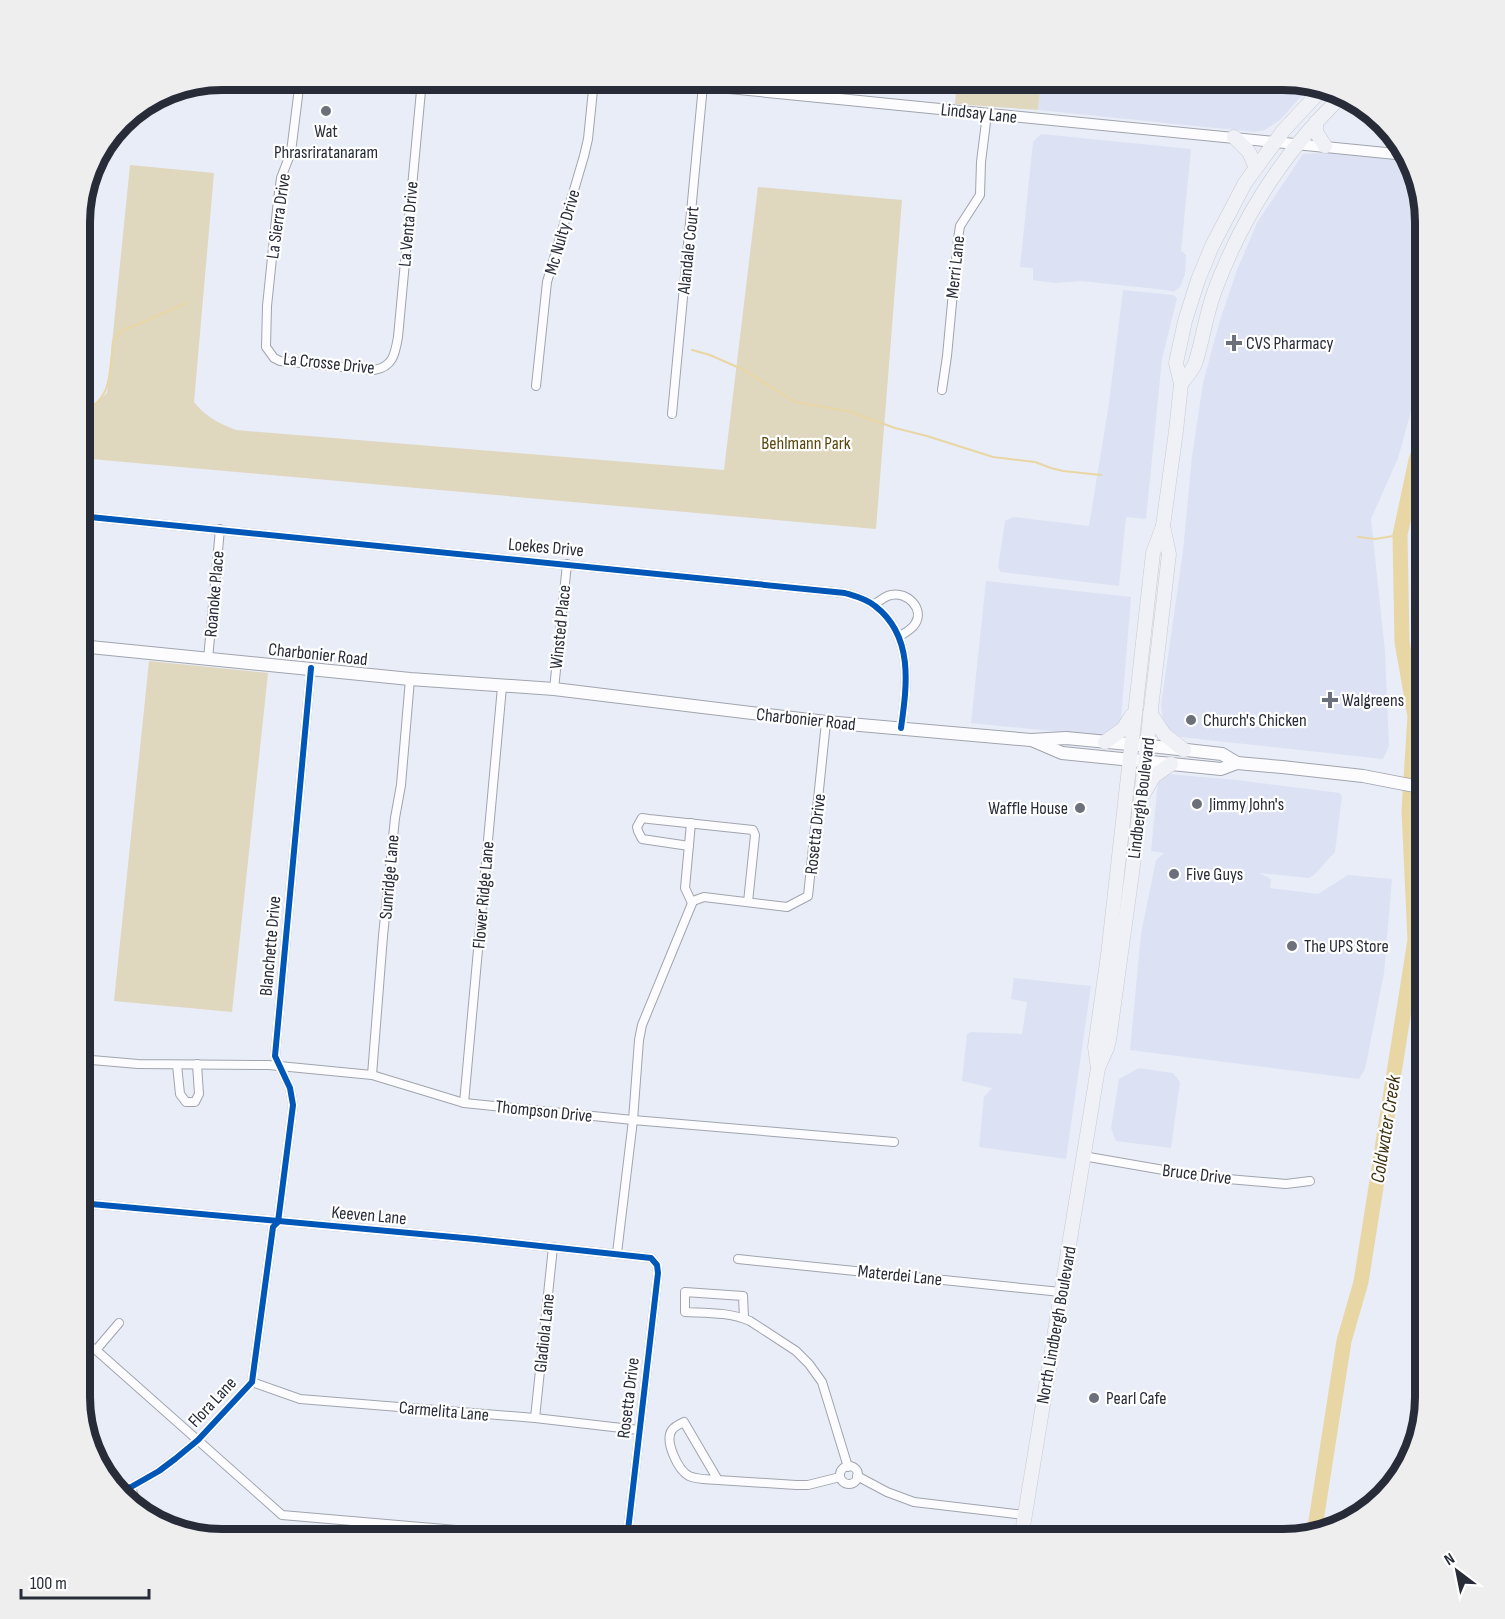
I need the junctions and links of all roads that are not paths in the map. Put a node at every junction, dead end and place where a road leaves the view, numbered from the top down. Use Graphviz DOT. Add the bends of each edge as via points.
graph roads {
  1 [pos="299,90"];
  2 [pos="421,90"];
  3 [pos="593,90"];
  4 [pos="703,90"];
  5 [pos="752,90"];
  6 [pos="1315,95"];
  7 [pos="1336,102"];
  8 [pos="987,114"];
  9 [pos="1316,122"];
  10 [pos="1234,137"];
  11 [pos="1275,141"];
  12 [pos="1298,143"];
  13 [pos="1325,146"];
  14 [pos="1396,154"];
  15 [pos="1256,168"];
  16 [pos="270,354"];
  17 [pos="388,366"];
  18 [pos="1181,384"];
  19 [pos="536,386"];
  20 [pos="942,390"];
  21 [pos="672,414"];
  22 [pos="90,517"];
  23 [pos="1163,526"];
  24 [pos="220,530"];
  25 [pos="567,564"];
  26 [pos="874,604"];
  27 [pos="900,636"];
  28 [pos="90,647"];
  29 [pos="208,659"];
  30 [pos="311,668"];
  31 [pos="410,679"];
  32 [pos="502,687"];
  33 [pos="554,689"];
  34 [pos="1134,711"];
  35 [pos="1150,713"];
  36 [pos="826,722"];
  37 [pos="901,728"];
  38 [pos="1031,740"];
  39 [pos="1105,742"];
  40 [pos="1131,744"];
  41 [pos="1147,746"];
  42 [pos="1184,750"];
  43 [pos="1129,760"];
  44 [pos="1145,762"];
  45 [pos="1237,763"];
  46 [pos="1171,764"];
  47 [pos="1415,786"];
  48 [pos="1141,798"];
  49 [pos="691,823"];
  50 [pos="689,846"];
  51 [pos="748,902"];
  52 [pos="692,903"];
  53 [pos="90,1060"];
  54 [pos="197,1064"];
  55 [pos="177,1065"];
  56 [pos="281,1066"];
  57 [pos="1098,1068"];
  58 [pos="372,1075"];
  59 [pos="464,1103"];
  60 [pos="1091,1110"];
  61 [pos="633,1120"];
  62 [pos="894,1142"];
  63 [pos="1083,1156"];
  64 [pos="1310,1181"];
  65 [pos="90,1204"];
  66 [pos="278,1222"];
  67 [pos="553,1247"];
  68 [pos="617,1253"];
  69 [pos="738,1259"];
  70 [pos="655,1261"];
  71 [pos="1061,1292"];
  72 [pos="744,1318"];
  73 [pos="119,1323"];
  74 [pos="90,1347"];
  75 [pos="96,1350"];
  76 [pos="252,1382"];
  77 [pos="535,1418"];
  78 [pos="639,1430"];
  79 [pos="198,1440"];
  80 [pos="848,1467"];
  81 [pos="857,1476"];
  82 [pos="840,1477"];
  83 [pos="718,1480"];
  84 [pos="131,1487"];
  85 [pos="127,1488"];
  86 [pos="133,1493"];
  87 [pos="1025,1515"];
  88 [pos="445,1529"];
  89 [pos="628,1529"];
  90 [pos="1023,1529"];
  1 -- 16 [label="street, La Sierra Drive" via="291,152 278,200 265,339"];
  2 -- 17 [label="street, La Venta Drive" via="398,336"];
  3 -- 19 [label="street, Mc Nulty Drive" via="584,156 547,282"];
  4 -- 21 [label="street, Alandale Court"];
  5 -- 8 [label="street, Lindsay Lane"];
  6 -- 11 [label="main road, Lindbergh Boulevard"];
  7 -- 9 [label="main road, Lindbergh Boulevard"];
  8 -- 10 [label="street, Lindsay Lane"];
  8 -- 20 [label="street, Merri Lane" via="980,195 960,226"];
  9 -- 12 [label="main road, Lindbergh Boulevard"];
  9 -- 13 [label="main road" via="1316,132"];
  10 -- 11 [label="street, Lindsay Lane"];
  10 -- 15 [label="main road" via="1249,152"];
  11 -- 12 [label="street, Lindsay Lane"];
  11 -- 15 [label="main road, Lindbergh Boulevard"];
  12 -- 13 [label="street, Lindsay Lane"];
  12 -- 18 [label="main road, Lindbergh Boulevard" via="1257,201 1232,247 1211,301 1196,363"];
  13 -- 14 [label="street, Lindsay Lane"];
  15 -- 18 [label="main road, Lindbergh Boulevard" via="1212,246 1191,299 1176,363"];
  16 -- 17 [label="street, La Crosse Drive" via="280,361 374,370"];
  18 -- 23 [label="main road, Lindbergh Boulevard"];
  22 -- 24 [label="street, Loekes Drive"];
  23 -- 34 [label="main road, Lindbergh Boulevard" via="1153,553"];
  23 -- 35 [label="main road, Lindbergh Boulevard" via="1169,554"];
  24 -- 25 [label="street, Loekes Drive"];
  24 -- 29 [label="street, Roanoke Place"];
  25 -- 26 [label="street, Loekes Drive" via="845,593"];
  25 -- 33 [label="street, Winsted Place"];
  26 -- 27 [label="street"];
  26 -- 27 [label="street" via="891,595 902,595 914,603 918,610 915,625"];
  27 -- 37 [label="street" via="907,665"];
  28 -- 29 [label="main road, Charbonier Road"];
  29 -- 30 [label="main road, Charbonier Road"];
  30 -- 31 [label="main road, Charbonier Road"];
  30 -- 56 [label="street, Blanchette Drive" via="275,1056"];
  31 -- 32 [label="main road, Charbonier Road"];
  31 -- 58 [label="street, Sunridge Lane"];
  32 -- 33 [label="main road, Charbonier Road"];
  32 -- 59 [label="street, Flower Ridge Lane"];
  33 -- 36 [label="main road, Charbonier Road"];
  34 -- 39 [label="main road" via="1123,729"];
  34 -- 40 [label="main road, Lindbergh Boulevard"];
  35 -- 41 [label="main road, Lindbergh Boulevard"];
  35 -- 42 [label="main road" via="1164,734"];
  36 -- 37 [label="main road, Charbonier Road"];
  36 -- 51 [label="street, Rosetta Drive" via="808,896 787,907"];
  37 -- 38 [label="main road, Charbonier Road"];
  38 -- 39 [label="main road, Charbonier Road"];
  38 -- 43 [label="main road, Charbonier Road" via="1062,753"];
  39 -- 40 [label="main road, Charbonier Road"];
  40 -- 41 [label="main road, Charbonier Road"];
  40 -- 43 [label="main road, Lindbergh Boulevard"];
  41 -- 42 [label="main road, Charbonier Road"];
  41 -- 44 [label="main road, Lindbergh Boulevard"];
  42 -- 45 [label="main road, Charbonier Road" via="1222,754"];
  43 -- 44 [label="main road, Charbonier Road"];
  43 -- 57 [label="main road, Lindbergh Boulevard" via="1095,1047"];
  44 -- 46 [label="main road, Charbonier Road"];
  44 -- 48 [label="main road, Lindbergh Boulevard"];
  45 -- 46 [label="main road, Charbonier Road" via="1221,769"];
  45 -- 47 [label="main road"];
  46 -- 48 [label="main road" via="1154,776"];
  48 -- 57 [label="main road, Lindbergh Boulevard" via="1109,1040"];
  49 -- 50 [label="street"];
  49 -- 50 [label="street" via="642,818 637,827 642,839"];
  49 -- 51 [label="street" via="753,830"];
  50 -- 52 [label="street" via="685,888"];
  51 -- 52 [label="street, Rosetta Drive" via="704,897"];
  52 -- 61 [label="street" via="642,1025"];
  53 -- 55 [label="street, Thompson Drive"];
  54 -- 55 [label="street, Thompson Drive"];
  54 -- 55 [label="street" via="199,1094 190,1103 180,1094"];
  54 -- 56 [label="street, Thompson Drive"];
  56 -- 58 [label="street, Thompson Drive"];
  56 -- 66 [label="street, Blanchette Drive" via="293,1105"];
  57 -- 60 [label="main road, Lindbergh Boulevard"];
  58 -- 59 [label="street, Thompson Drive"];
  59 -- 61 [label="street, Thompson Drive"];
  60 -- 63 [label="main road, North Lindbergh Boulevard"];
  61 -- 62 [label="street, Thompson Drive"];
  61 -- 68 [label="street"];
  63 -- 64 [label="street, Bruce Drive" via="1204,1177 1286,1184"];
  63 -- 71 [label="main road, North Lindbergh Boulevard"];
  65 -- 66 [label="street, Keeven Lane"];
  66 -- 67 [label="street, Keeven Lane"];
  66 -- 76 [label="street, Flora Lane" via="273,1227"];
  67 -- 68 [label="street, Keeven Lane"];
  67 -- 77 [label="street, Gladiola Lane"];
  68 -- 70 [label="street, Keeven Lane"];
  69 -- 71 [label="street, Materdei Lane"];
  70 -- 78 [label="street, Rosetta Drive" via="658,1273"];
  71 -- 87 [label="main road, North Lindbergh Boulevard"];
  72 -- 72 [label="street" via="684,1312 685,1292 743,1296"];
  72 -- 80 [label="street" via="796,1352 822,1382"];
  73 -- 75 [label="street"];
  74 -- 75 [label="street"];
  75 -- 79 [label="street"];
  76 -- 77 [label="street, Carmelita Lane" via="300,1399"];
  76 -- 79 [label="street, Flora Lane"];
  77 -- 78 [label="street, Carmelita Lane"];
  78 -- 89 [label="street, Rosetta Drive"];
  79 -- 84 [label="street, Flora Lane"];
  79 -- 88 [label="street" via="282,1515"];
  80 -- 81 [label="street" via="856,1470"];
  80 -- 82 [label="street"];
  81 -- 82 [label="street" via="848,1484"];
  81 -- 87 [label="street" via="914,1503"];
  82 -- 83 [label="street" via="808,1485"];
  83 -- 83 [label="street" via="684,1422 673,1428 669,1445 687,1475"];
  84 -- 85 [label="street, Flora Lane"];
  84 -- 86 [label="street"];
  87 -- 90 [label="main road, North Lindbergh Boulevard"];
}
